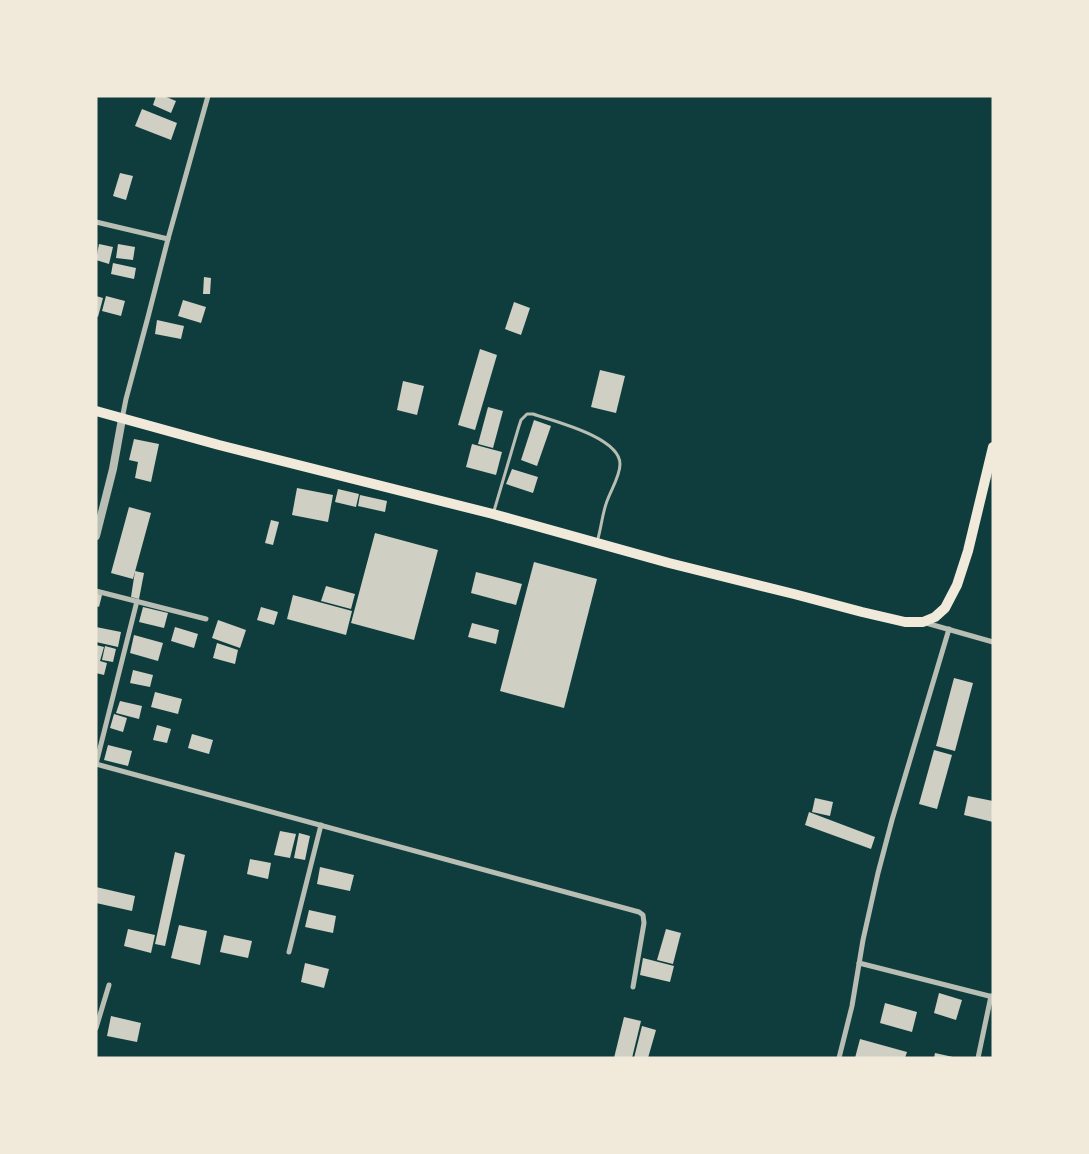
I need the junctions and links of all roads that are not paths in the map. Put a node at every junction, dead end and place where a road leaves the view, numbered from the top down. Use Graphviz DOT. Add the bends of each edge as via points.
graph roads {
  1 [pos="208,96"];
  2 [pos="96,222"];
  3 [pos="168,239"];
  4 [pos="96,411"];
  5 [pos="122,419"];
  6 [pos="993,447"];
  7 [pos="493,514"];
  8 [pos="96,536"];
  9 [pos="597,543"];
  10 [pos="96,591"];
  11 [pos="137,601"];
  12 [pos="206,619"];
  13 [pos="923,622"];
  14 [pos="949,629"];
  15 [pos="993,642"];
  16 [pos="96,764"];
  17 [pos="321,824"];
  18 [pos="289,952"];
  19 [pos="859,963"];
  20 [pos="109,985"];
  21 [pos="632,986"];
  22 [pos="992,997"];
  23 [pos="96,1028"];
  24 [pos="980,1057"];
  25 [pos="839,1058"];
  1 -- 3 [label="street"];
  2 -- 3 [label="street"];
  3 -- 5 [label="street"];
  4 -- 5 [label="highway"];
  5 -- 7 [label="highway"];
  5 -- 8 [label="street"];
  6 -- 13 [label="highway" via="957,585 945,608"];
  7 -- 9 [label="highway"];
  7 -- 9 [label="lane" via="521,420 530,413 596,436 619,458 620,466 606,502"];
  9 -- 13 [label="highway" via="862,612 905,622"];
  10 -- 11 [label="street"];
  11 -- 12 [label="street"];
  11 -- 16 [label="street"];
  13 -- 14 [label="street"];
  14 -- 15 [label="street"];
  14 -- 19 [label="street" via="892,820"];
  16 -- 17 [label="street"];
  17 -- 18 [label="street"];
  17 -- 21 [label="street" via="641,913 644,922"];
  19 -- 22 [label="street"];
  19 -- 25 [label="street"];
  20 -- 23 [label="street"];
  22 -- 24 [label="street"];
}
